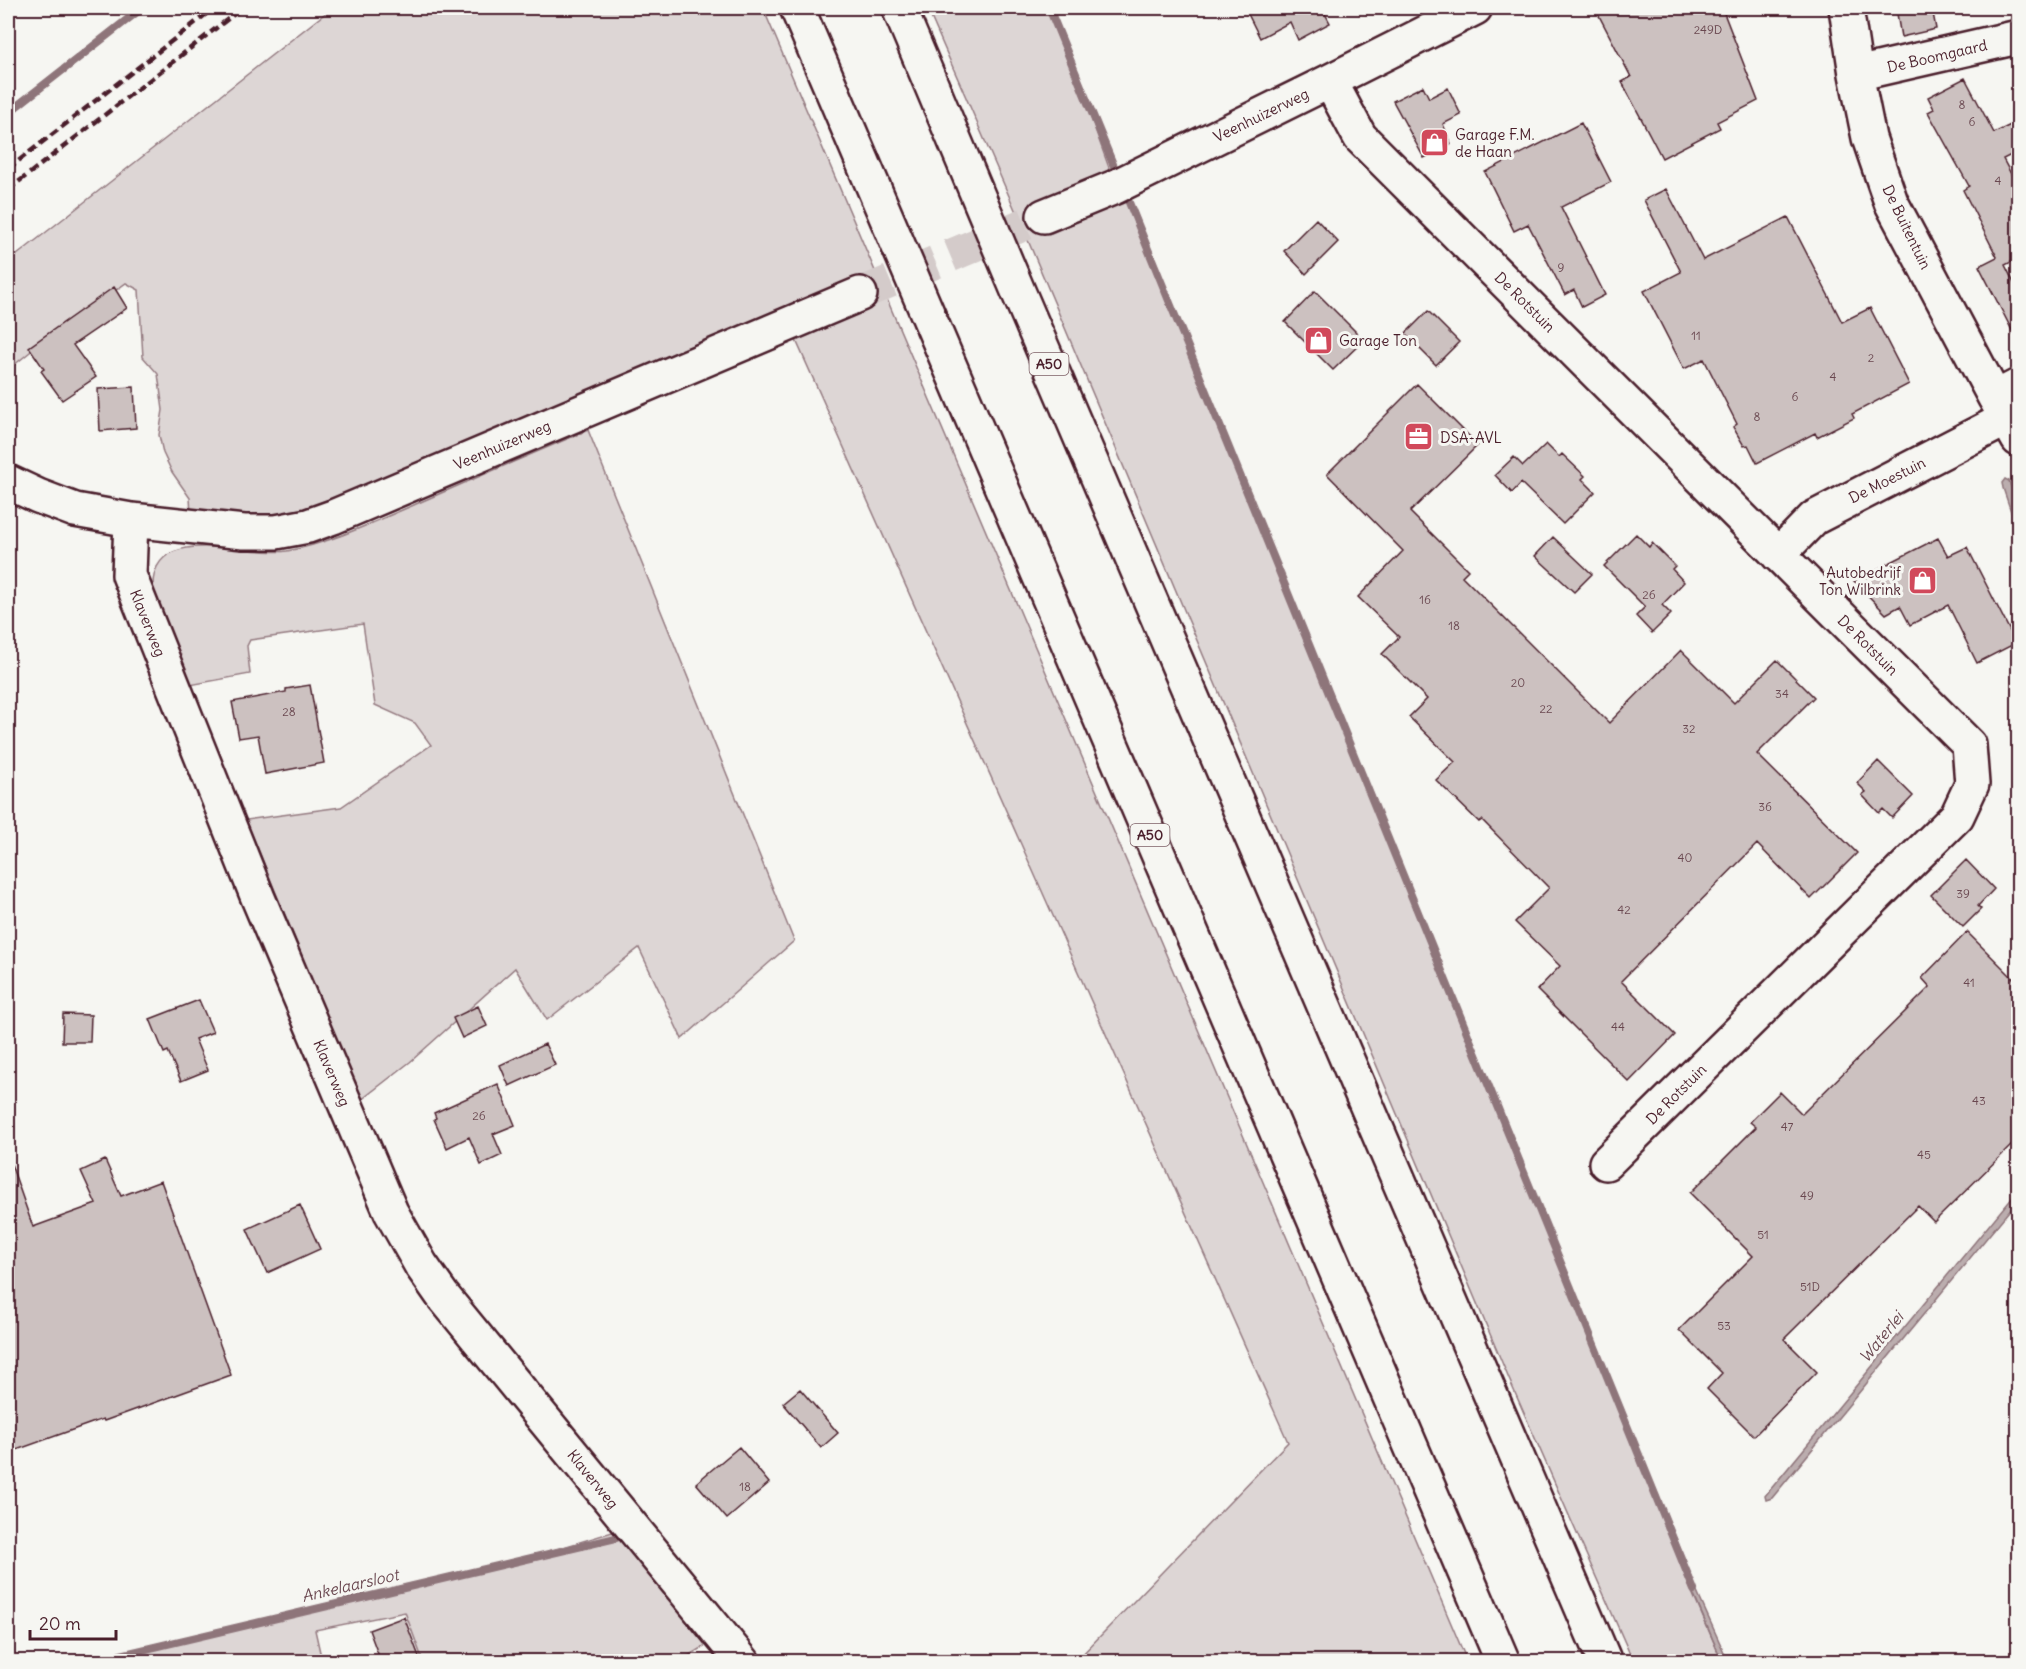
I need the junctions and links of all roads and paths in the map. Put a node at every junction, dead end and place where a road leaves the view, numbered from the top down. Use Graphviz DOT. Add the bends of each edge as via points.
graph roads {
  1 [pos="797,8"];
  2 [pos="899,8"];
  3 [pos="1474,8"];
  4 [pos="1846,8"];
  5 [pos="2019,37"];
  6 [pos="1856,74"];
  7 [pos="1330,81"];
  8 [pos="1044,216"];
  9 [pos="860,294"];
  10 [pos="2009,410"];
  11 [pos="8,482"];
  12 [pos="131,520"];
  13 [pos="1778,555"];
  14 [pos="1606,1163"];
  15 [pos="743,1662"];
  16 [pos="1503,1662"];
  17 [pos="1605,1662"];
  1 -- 16 [label="main road, A50"];
  2 -- 17 [label="main road, A50"];
  3 -- 7 [label="main road, Veenhuizerweg"];
  4 -- 6 [label="main road, De Buitentuin"];
  5 -- 6 [label="main road, De Boomgaard"];
  6 -- 10 [label="main road, De Buitentuin" via="1869,138 1892,202"];
  7 -- 8 [label="main road, Veenhuizerweg" via="1116,187"];
  7 -- 13 [label="main road, De Rotstuin" via="1360,137"];
  9 -- 12 [label="main road, Veenhuizerweg" via="308,526 244,532"];
  10 -- 13 [label="main road, De Moestuin" via="1814,518"];
  11 -- 12 [label="main road" via="75,510"];
  12 -- 15 [label="main road, Klaverweg" via="129,575 258,898 401,1232 442,1295"];
  13 -- 14 [label="main road, De Rotstuin" via="1969,745 1972,784 1957,816"];
}
